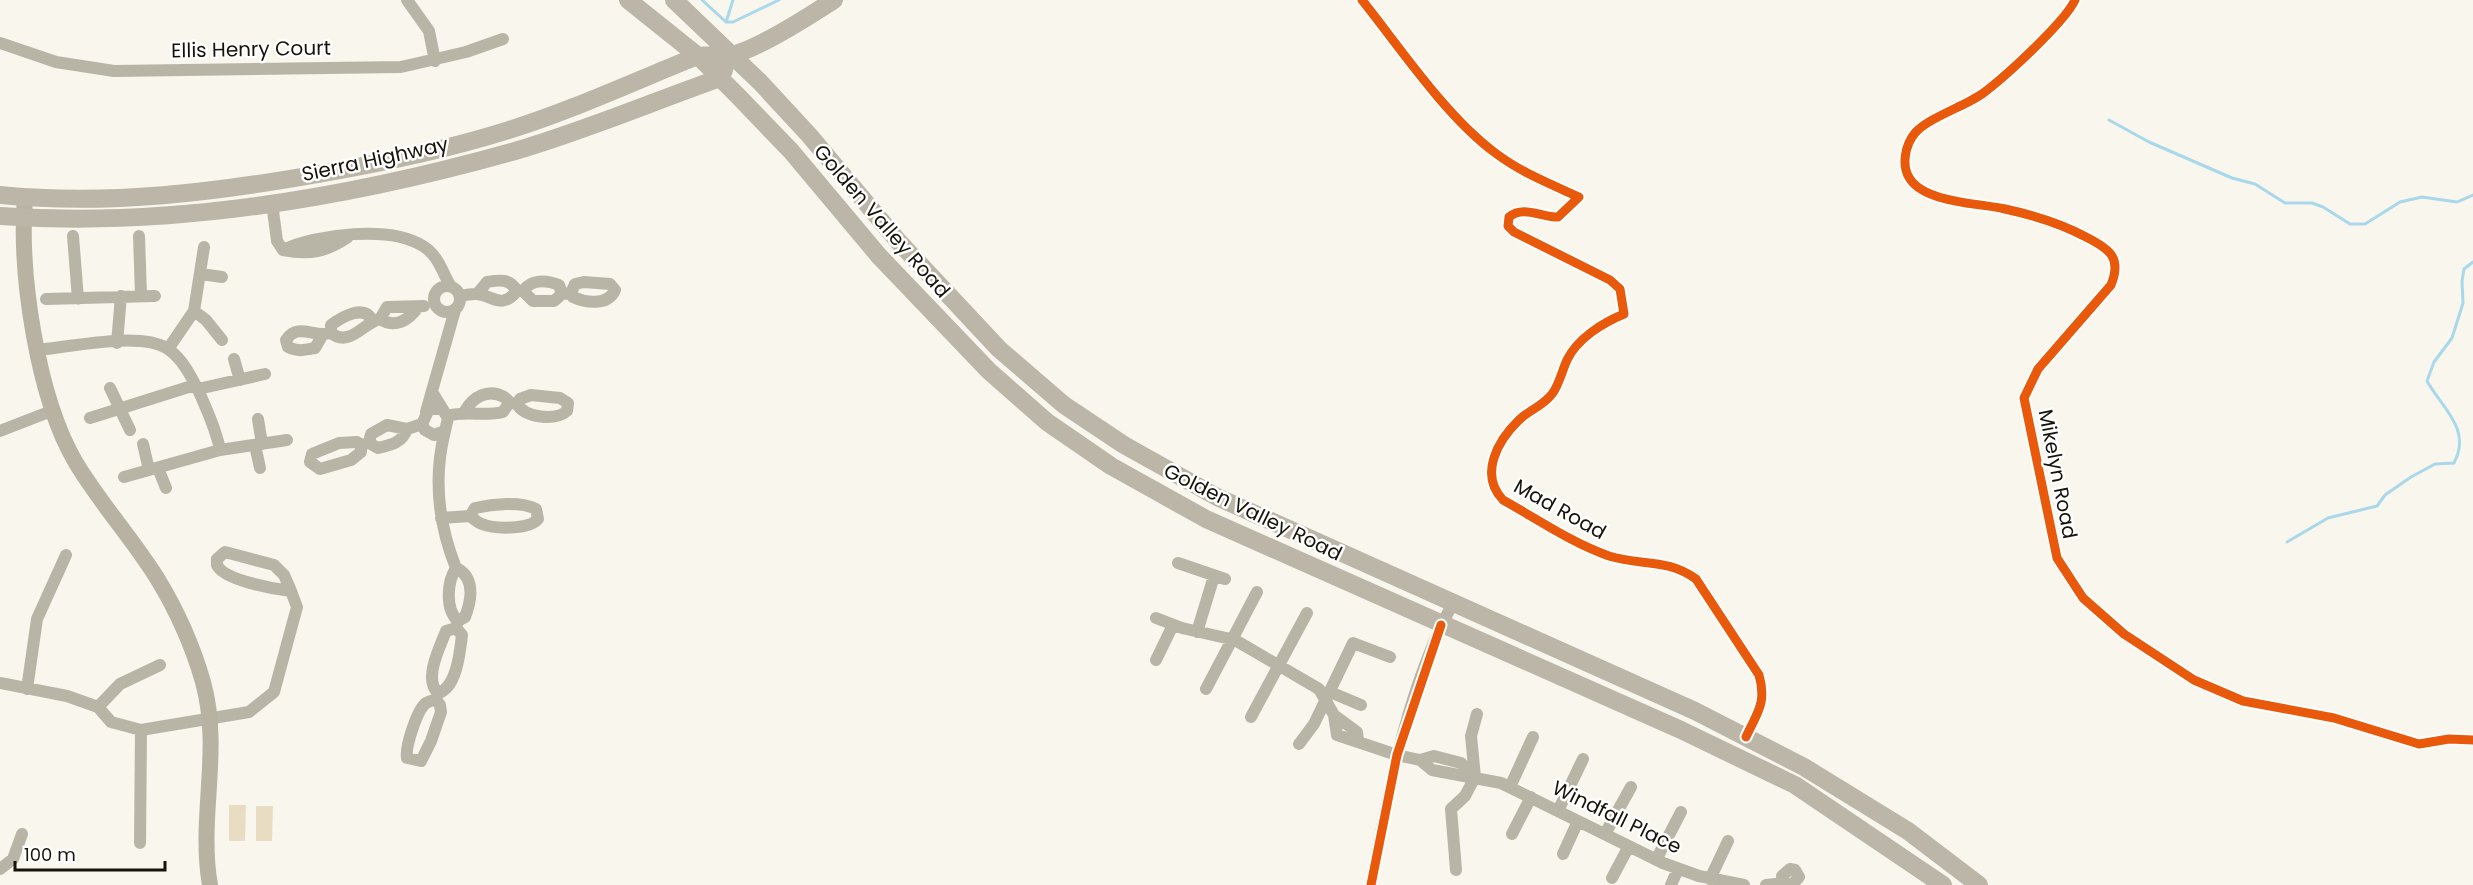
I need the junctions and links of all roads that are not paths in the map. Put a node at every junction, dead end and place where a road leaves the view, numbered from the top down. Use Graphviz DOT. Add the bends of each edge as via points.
graph roads {
  1 [pos="407,0"];
  2 [pos="628,0"];
  3 [pos="674,0"];
  4 [pos="834,0"];
  5 [pos="1362,0"];
  6 [pos="2075,0"];
  7 [pos="503,39"];
  8 [pos="0,43"];
  9 [pos="732,55"];
  10 [pos="698,56"];
  11 [pos="435,61"];
  12 [pos="720,78"];
  13 [pos="0,195"];
  14 [pos="25,198"];
  15 [pos="272,203"];
  16 [pos="0,216"];
  17 [pos="23,218"];
  18 [pos="73,236"];
  19 [pos="139,236"];
  20 [pos="204,247"];
  21 [pos="201,274"];
  22 [pos="222,277"];
  23 [pos="450,291"];
  24 [pos="520,291"];
  25 [pos="478,293"];
  26 [pos="121,296"];
  27 [pos="141,296"];
  28 [pos="155,296"];
  29 [pos="46,299"];
  30 [pos="78,299"];
  31 [pos="418,307"];
  32 [pos="437,307"];
  33 [pos="454,310"];
  34 [pos="194,311"];
  35 [pos="376,320"];
  36 [pos="446,334"];
  37 [pos="222,340"];
  38 [pos="117,343"];
  39 [pos="168,349"];
  40 [pos="37,350"];
  41 [pos="234,359"];
  42 [pos="265,374"];
  43 [pos="240,380"];
  44 [pos="111,387"];
  45 [pos="196,387"];
  46 [pos="432,392"];
  47 [pos="121,407"];
  48 [pos="54,410"];
  49 [pos="465,411"];
  50 [pos="443,412"];
  51 [pos="90,418"];
  52 [pos="424,418"];
  53 [pos="258,419"];
  54 [pos="407,429"];
  55 [pos="0,430"];
  56 [pos="130,430"];
  57 [pos="440,433"];
  58 [pos="287,440"];
  59 [pos="143,444"];
  60 [pos="258,444"];
  61 [pos="220,450"];
  62 [pos="260,468"];
  63 [pos="154,469"];
  64 [pos="124,477"];
  65 [pos="166,488"];
  66 [pos="470,516"];
  67 [pos="441,518"];
  68 [pos="66,555"];
  69 [pos="1179,563"];
  70 [pos="456,568"];
  71 [pos="291,591"];
  72 [pos="1257,592"];
  73 [pos="1453,603"];
  74 [pos="1307,613"];
  75 [pos="1156,618"];
  76 [pos="457,625"];
  77 [pos="1173,625"];
  78 [pos="1441,625"];
  79 [pos="1197,632"];
  80 [pos="1232,640"];
  81 [pos="1390,657"];
  82 [pos="1156,660"];
  83 [pos="160,665"];
  84 [pos="1281,665"];
  85 [pos="0,683"];
  86 [pos="27,689"];
  87 [pos="1206,689"];
  88 [pos="1328,697"];
  89 [pos="1361,705"];
  90 [pos="99,707"];
  91 [pos="1477,714"];
  92 [pos="1251,717"];
  93 [pos="208,720"];
  94 [pos="141,730"];
  95 [pos="1533,737"];
  96 [pos="1746,737"];
  97 [pos="2473,740"];
  98 [pos="1299,744"];
  99 [pos="1397,755"];
  100 [pos="1583,759"];
  101 [pos="1475,777"];
  102 [pos="1510,787"];
  103 [pos="1631,787"];
  104 [pos="1531,797"];
  105 [pos="1558,811"];
  106 [pos="1681,813"];
  107 [pos="1578,821"];
  108 [pos="22,834"];
  109 [pos="1512,834"];
  110 [pos="1605,834"];
  111 [pos="1728,841"];
  112 [pos="140,843"];
  113 [pos="1629,846"];
  114 [pos="1563,854"];
  115 [pos="1656,860"];
  116 [pos="1678,868"];
  117 [pos="0,869"];
  118 [pos="1456,870"];
  119 [pos="1612,878"];
  120 [pos="1710,879"];
  121 [pos="1726,884"];
  122 [pos="1788,884"];
  123 [pos="210,885"];
  124 [pos="1371,885"];
  125 [pos="1671,885"];
  126 [pos="1744,885"];
  127 [pos="1769,885"];
  128 [pos="1943,885"];
  129 [pos="1979,885"];
  1 -- 11 [label="street" via="429,31"];
  2 -- 10 [label="main road, Golden Valley Road"];
  3 -- 9 [label="main road, Golden Valley Road"];
  4 -- 9 [label="main road, Sierra Highway" via="778,34"];
  5 -- 96 [label="street, Mad Road" via="1468,129 1525,173 1579,197 1558,217 1515,211 1508,226 1620,289 1624,314 1578,344 1553,393 1508,432 1490,470 1494,491 1503,500 1595,551 1666,564 1696,579 1759,675 1763,702"];
  6 -- 97 [label="street, Mikelyn Road" via="2062,20 1982,94 1916,133 1904,164 1913,183 1933,194 2065,225 2113,256 2117,271 2111,285 2038,369 2024,398 2057,558 2084,598 2124,634 2194,680 2242,701 2334,718 2419,744"];
  7 -- 11 [label="street, Ellis Henry Court"];
  8 -- 11 [label="street, Ellis Henry Court" via="56,62 114,71 401,67"];
  9 -- 10 [label="main road, Sierra Highway"];
  9 -- 12 [label="main road"];
  9 -- 73 [label="main road, Golden Valley Road" via="809,135 873,212 999,349 1064,405 1124,445 1217,497"];
  10 -- 12 [label="main road, Golden Valley Road"];
  10 -- 14 [label="main road, Sierra Highway" via="606,96 403,159 269,183 146,197"];
  12 -- 15 [label="main road, Sierra Highway" via="517,150 407,178"];
  12 -- 78 [label="main road, Golden Valley Road" via="791,151 895,273 989,371 1047,422 1111,466 1206,519"];
  13 -- 14 [label="main road, Sierra Highway"];
  14 -- 17 [label="street"];
  15 -- 17 [label="main road, Sierra Highway" via="148,217"];
  15 -- 23 [label="street" via="277,241 283,250 303,240 325,236 371,232 398,237 422,245 439,260"];
  16 -- 17 [label="main road, Sierra Highway"];
  17 -- 40 [label="street"];
  18 -- 30 [label="street"];
  19 -- 27 [label="street"];
  20 -- 21 [label="street"];
  21 -- 22 [label="street"];
  21 -- 34 [label="street"];
  23 -- 25 [label="street"];
  23 -- 32 [label="street" via="435,294"];
  23 -- 33 [label="street"];
  24 -- 24 [label="street" via="539,302 558,300 567,294 559,285 544,281"];
  24 -- 25 [label="street" via="506,300"];
  24 -- 25 [label="street" via="500,280 487,282"];
  26 -- 27 [label="street"];
  26 -- 30 [label="street"];
  26 -- 38 [label="street"];
  27 -- 28 [label="street"];
  29 -- 30 [label="street"];
  31 -- 32 [label="street"];
  31 -- 35 [label="street" via="401,322 387,324"];
  31 -- 35 [label="street" via="387,307"];
  32 -- 33 [label="street"];
  32 -- 36 [label="street"];
  33 -- 36 [label="street"];
  34 -- 37 [label="street"];
  34 -- 39 [label="street"];
  35 -- 35 [label="street" via="358,334 326,334 332,325 350,314 362,312"];
  36 -- 46 [label="street"];
  38 -- 39 [label="street" via="136,341"];
  38 -- 40 [label="street"];
  39 -- 45 [label="street" via="181,361"];
  40 -- 48 [label="street"];
  41 -- 43 [label="street"];
  42 -- 43 [label="street"];
  43 -- 45 [label="street"];
  44 -- 47 [label="street"];
  45 -- 47 [label="street"];
  45 -- 61 [label="street" via="215,427"];
  46 -- 50 [label="street"];
  46 -- 52 [label="street"];
  47 -- 51 [label="street"];
  47 -- 56 [label="street"];
  48 -- 55 [label="street"];
  48 -- 93 [label="street" via="75,461 140,554 147,584 170,602 203,683"];
  49 -- 49 [label="street" via="495,414 513,403 500,395 482,395"];
  49 -- 50 [label="street"];
  50 -- 52 [label="street"];
  50 -- 57 [label="street"];
  52 -- 54 [label="street"];
  52 -- 57 [label="street" via="425,430"];
  53 -- 60 [label="street"];
  54 -- 54 [label="street" via="387,424 371,434 365,444 386,446 400,441"];
  57 -- 67 [label="street"];
  58 -- 60 [label="street"];
  59 -- 63 [label="street"];
  60 -- 61 [label="street"];
  60 -- 62 [label="street"];
  61 -- 63 [label="street"];
  63 -- 64 [label="street"];
  63 -- 65 [label="street"];
  66 -- 66 [label="street" via="490,526 525,526 538,519 531,506 509,505 475,508"];
  66 -- 67 [label="street"];
  67 -- 70 [label="street"];
  68 -- 86 [label="street" via="37,619"];
  69 -- 79 [label="street" via="1220,578"];
  70 -- 76 [label="street" via="449,603"];
  70 -- 76 [label="street" via="470,579 468,609"];
  71 -- 71 [label="street" via="274,565 231,552 217,559 223,573"];
  71 -- 93 [label="street" via="297,607 274,692 249,711"];
  72 -- 80 [label="street"];
  73 -- 78 [label="street"];
  73 -- 96 [label="main road, Golden Valley Road"];
  74 -- 84 [label="street"];
  75 -- 77 [label="street"];
  76 -- 76 [label="street" via="446,631 433,671 437,697 450,684 455,670 462,634"];
  77 -- 79 [label="street"];
  77 -- 82 [label="street"];
  78 -- 99 [label="street"];
  78 -- 128 [label="main road, Golden Valley Road" via="1681,730 1795,785"];
  79 -- 80 [label="street"];
  80 -- 84 [label="street"];
  80 -- 87 [label="street"];
  81 -- 88 [label="street" via="1353,643"];
  83 -- 90 [label="street" via="120,684"];
  84 -- 88 [label="street"];
  84 -- 92 [label="street"];
  85 -- 86 [label="street"];
  86 -- 90 [label="street"];
  88 -- 89 [label="street"];
  88 -- 98 [label="street"];
  88 -- 99 [label="street, Windfall Place" via="1334,716 1357,732 1358,740"];
  90 -- 94 [label="street" via="111,722"];
  91 -- 101 [label="street" via="1471,736"];
  93 -- 94 [label="street"];
  93 -- 123 [label="street" via="213,754 206,840"];
  94 -- 112 [label="street"];
  95 -- 102 [label="street"];
  96 -- 129 [label="main road, Golden Valley Road" via="1908,831"];
  99 -- 101 [label="street, Windfall Place" via="1420,760 1434,756 1461,763"];
  99 -- 124 [label="street"];
  100 -- 105 [label="street"];
  101 -- 102 [label="street, Windfall Place"];
  101 -- 118 [label="street" via="1466,796 1451,809"];
  102 -- 104 [label="street, Windfall Place"];
  103 -- 110 [label="street"];
  104 -- 105 [label="street, Windfall Place"];
  104 -- 109 [label="street"];
  105 -- 107 [label="street, Windfall Place"];
  106 -- 115 [label="street"];
  107 -- 110 [label="street, Windfall Place"];
  107 -- 114 [label="street"];
  108 -- 117 [label="street" via="13,859"];
  110 -- 113 [label="street, Windfall Place"];
  111 -- 120 [label="street"];
  113 -- 115 [label="street, Windfall Place"];
  113 -- 119 [label="street"];
  115 -- 116 [label="street, Windfall Place"];
  116 -- 120 [label="street, Windfall Place"];
  116 -- 125 [label="street"];
  120 -- 121 [label="street, Windfall Place"];
  121 -- 126 [label="street, Windfall Place"];
  122 -- 127 [label="street"];
}
